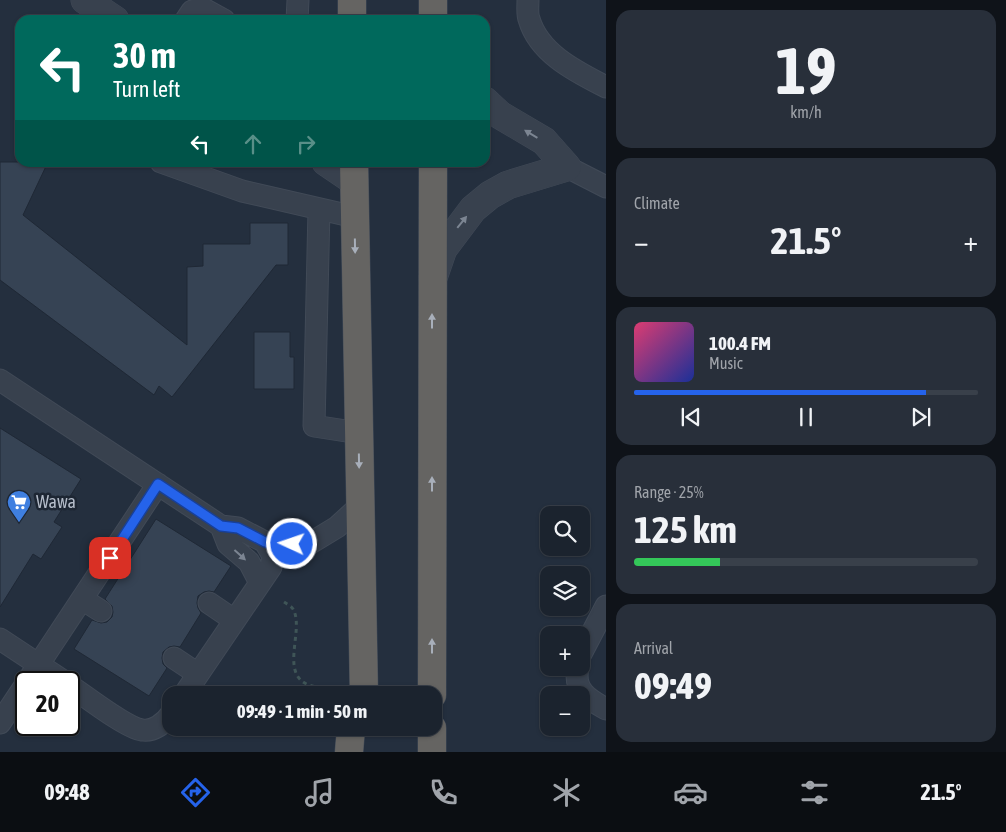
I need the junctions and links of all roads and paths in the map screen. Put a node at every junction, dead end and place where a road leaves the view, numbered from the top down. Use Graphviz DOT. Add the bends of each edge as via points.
graph roads {
  1 [pos="85,0"];
  2 [pos="298,0"];
  3 [pos="352,0"];
  4 [pos="433,0"];
  5 [pos="528,0"];
  6 [pos="108,15"];
  7 [pos="189,15"];
  8 [pos="215,15"];
  9 [pos="297,15"];
  10 [pos="352,15"];
  11 [pos="433,15"];
  12 [pos="606,87"];
  13 [pos="490,106"];
  14 [pos="175,167"];
  15 [pos="340,167"];
  16 [pos="433,167"];
  17 [pos="567,167"];
  18 [pos="354,172"];
  19 [pos="606,187"];
  20 [pos="319,209"];
  21 [pos="355,217"];
  22 [pos="432,281"];
  23 [pos="0,380"];
  24 [pos="359,433"];
  25 [pos="158,484"];
  26 [pos="360,506"];
  27 [pos="221,526"];
  28 [pos="265,542"];
  29 [pos="260,583"];
  30 [pos="278,598"];
  31 [pos="82,599"];
  32 [pos="208,603"];
  33 [pos="606,606"];
  34 [pos="101,611"];
  35 [pos="362,619"];
  36 [pos="234,620"];
  37 [pos="590,637"];
  38 [pos="0,639"];
  39 [pos="174,658"];
  40 [pos="26,671"];
  41 [pos="35,671"];
  42 [pos="198,674"];
  43 [pos="576,676"];
  44 [pos="190,686"];
  45 [pos="310,686"];
  46 [pos="355,686"];
  47 [pos="364,686"];
  48 [pos="432,686"];
  49 [pos="80,693"];
  50 [pos="15,701"];
  51 [pos="606,709"];
  52 [pos="0,723"];
  53 [pos="162,723"];
  54 [pos="350,736"];
  55 [pos="364,736"];
  56 [pos="432,736"];
  57 [pos="349,752"];
  58 [pos="364,752"];
  59 [pos="432,752"];
  1 -- 6 [label="street"];
  2 -- 9 [label="lane"];
  3 -- 10 [label="highway"];
  4 -- 11 [label="highway"];
  5 -- 12 [label="lane" via="528,18 537,38 576,72"];
  7 -- 8 [label="lane" via="202,8"];
  17 -- 13 [label="street, one-way" via="544,141"];
  14 -- 20 [label="lane" via="242,191"];
  15 -- 18 [label="street"];
  16 -- 22 [label="highway"];
  17 -- 19 [label="lane"];
  22 -- 17 [label="street, one-way" via="443,249 473,209 508,185"];
  18 -- 21 [label="highway"];
  20 -- 21 [label="lane"];
  20 -- 24 [label="lane" via="314,426"];
  21 -- 24 [label="highway, one-way"];
  48 -- 22 [label="highway, one-way"];
  23 -- 25 [label="lane"];
  24 -- 26 [label="highway, one-way"];
  25 -- 27 [label="lane"];
  25 -- 31 [label="lane" via="126,550"];
  26 -- 28 [label="lane" via="337,527 309,544"];
  26 -- 35 [label="highway"];
  27 -- 28 [label="lane" via="238,528"];
  27 -- 29 [label="lane, one-way" via="228,544 249,562"];
  28 -- 29 [label="lane" via="273,556 271,567"];
  29 -- 36 [label="lane"];
  30 -- 45 [label="path" via="292,608 295,616 293,665 296,674"];
  31 -- 34 [label="lane"];
  31 -- 41 [label="lane"];
  32 -- 36 [label="lane"];
  33 -- 37 [label="lane"];
  35 -- 46 [label="highway"];
  35 -- 47 [label="highway"];
  36 -- 42 [label="lane"];
  38 -- 40 [label="lane"];
  39 -- 42 [label="lane"];
  42 -- 44 [label="lane"];
  43 -- 51 [label="lane" via="582,694"];
  49 -- 53 [label="lane" via="126,724 142,730"];
  50 -- 52 [label="lane"];
  54 -- 57 [label="highway"];
  55 -- 58 [label="highway"];
  56 -- 59 [label="highway"];
}
